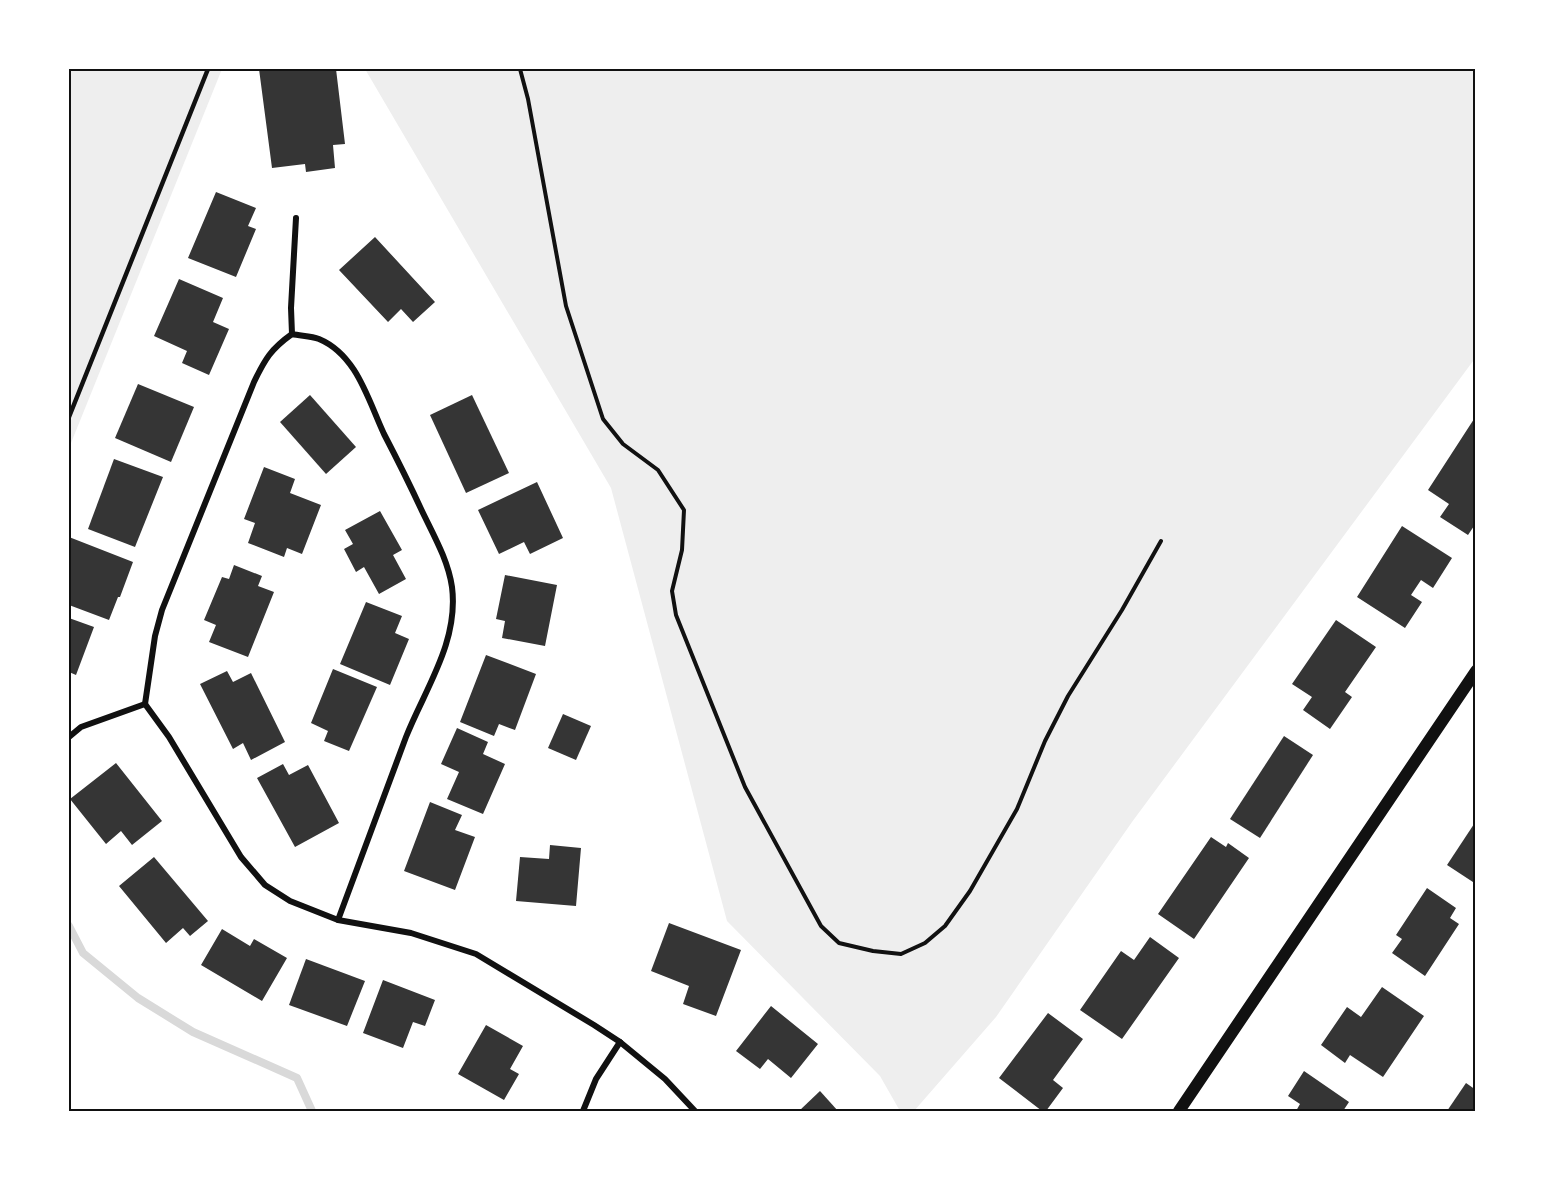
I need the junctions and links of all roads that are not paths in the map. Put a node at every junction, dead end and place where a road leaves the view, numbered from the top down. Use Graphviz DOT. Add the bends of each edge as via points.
graph roads {
  1 [pos="208,69"];
  2 [pos="296,218"];
  3 [pos="292,334"];
  4 [pos="69,417"];
  5 [pos="1476,671"];
  6 [pos="145,704"];
  7 [pos="69,737"];
  8 [pos="338,920"];
  9 [pos="620,1042"];
  10 [pos="583,1111"];
  11 [pos="694,1111"];
  12 [pos="1179,1111"];
  1 -- 4 [label="lane"];
  2 -- 3 [label="street"];
  3 -- 6 [label="street" via="276,345 263,362 162,610 154,636"];
  3 -- 8 [label="street" via="326,343 352,367 443,553 452,587 447,645 407,734"];
  5 -- 12 [label="main road"];
  6 -- 7 [label="street" via="81,727"];
  6 -- 8 [label="street" via="252,871 290,902"];
  8 -- 9 [label="street" via="411,933 476,954"];
  9 -- 10 [label="street" via="596,1079"];
  9 -- 11 [label="street" via="665,1079"];
}
